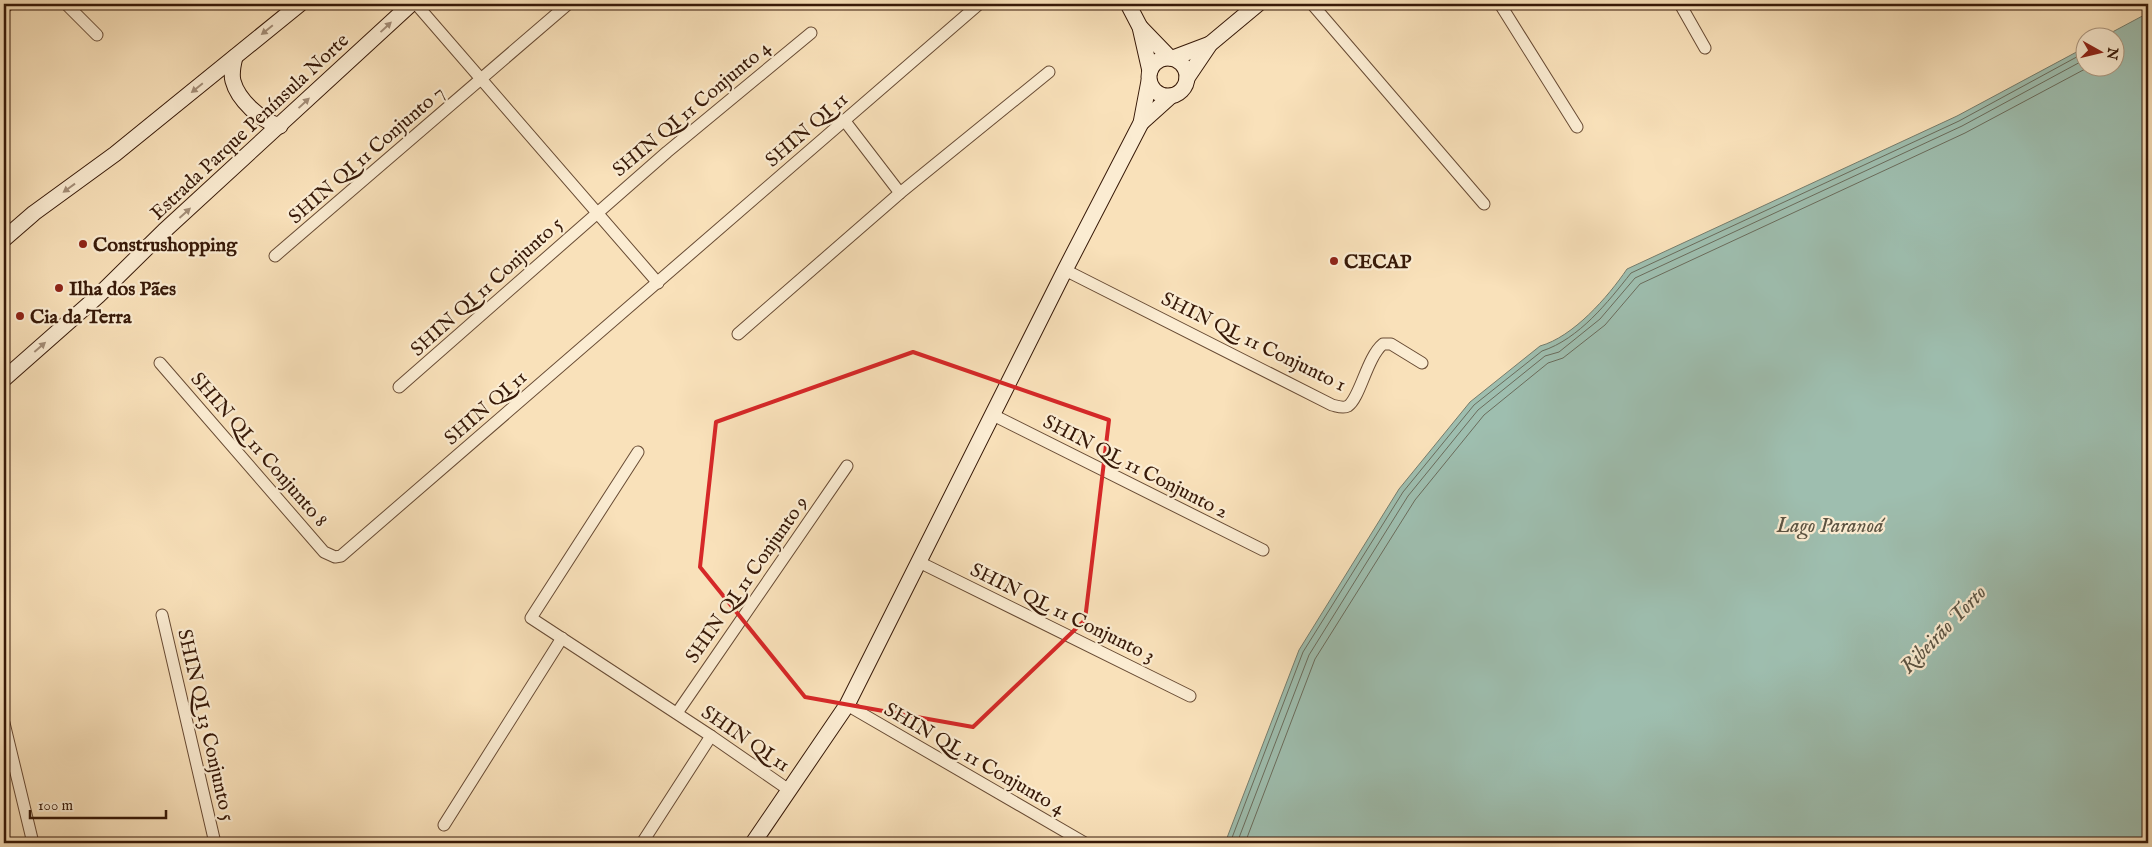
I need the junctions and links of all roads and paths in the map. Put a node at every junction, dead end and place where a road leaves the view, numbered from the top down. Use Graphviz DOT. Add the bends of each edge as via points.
graph roads {
  1 [pos="9,4"];
  2 [pos="66,4"];
  3 [pos="300,4"];
  4 [pos="411,4"];
  5 [pos="416,4"];
  6 [pos="568,4"];
  7 [pos="979,4"];
  8 [pos="1128,4"];
  9 [pos="1258,4"];
  10 [pos="1312,4"];
  11 [pos="1500,4"];
  12 [pos="1680,4"];
  13 [pos="4,8"];
  14 [pos="1140,27"];
  15 [pos="811,33"];
  16 [pos="96,36"];
  17 [pos="1210,44"];
  18 [pos="1705,48"];
  19 [pos="234,57"];
  20 [pos="1172,58"];
  21 [pos="1049,72"];
  22 [pos="1149,76"];
  23 [pos="1187,78"];
  24 [pos="480,79"];
  25 [pos="1171,96"];
  26 [pos="844,120"];
  27 [pos="1142,123"];
  28 [pos="280,126"];
  29 [pos="1577,127"];
  30 [pos="900,194"];
  31 [pos="1484,204"];
  32 [pos="597,212"];
  33 [pos="4,239"];
  34 [pos="276,256"];
  35 [pos="1065,270"];
  36 [pos="658,282"];
  37 [pos="738,334"];
  38 [pos="160,363"];
  39 [pos="1422,363"];
  40 [pos="4,380"];
  41 [pos="399,387"];
  42 [pos="993,415"];
  43 [pos="638,452"];
  44 [pos="847,466"];
  45 [pos="1263,550"];
  46 [pos="335,557"];
  47 [pos="919,562"];
  48 [pos="162,615"];
  49 [pos="562,638"];
  50 [pos="1190,696"];
  51 [pos="847,705"];
  52 [pos="676,713"];
  53 [pos="4,723"];
  54 [pos="711,736"];
  55 [pos="789,790"];
  56 [pos="444,825"];
  57 [pos="758,841"];
  58 [pos="33,843"];
  59 [pos="215,843"];
  60 [pos="642,843"];
  61 [pos="1085,843"];
  1 -- 13 [label="street"];
  2 -- 16 [label="street"];
  3 -- 19 [label="street, one-way"];
  28 -- 4 [label="street, Estrada Parque Península Norte, one-way"];
  5 -- 24 [label="street"];
  6 -- 24 [label="street, SHIN QI 11 Conjunto 7"];
  7 -- 26 [label="street, SHIN QI 11"];
  8 -- 14 [label="street"];
  9 -- 17 [label="street"];
  10 -- 31 [label="street"];
  11 -- 29 [label="street"];
  12 -- 18 [label="street"];
  14 -- 20 [label="street"];
  14 -- 22 [label="street"];
  15 -- 32 [label="street, SHIN QI 11 Conjunto 4"];
  17 -- 20 [label="street"];
  17 -- 23 [label="street"];
  19 -- 28 [label="street" via="233,82 240,94 263,117"];
  19 -- 33 [label="street, one-way"];
  20 -- 22 [label="street" via="1162,58 1154,63"];
  20 -- 23 [label="street" via="1185,68"];
  21 -- 30 [label="street"];
  22 -- 25 [label="street" via="1157,93"];
  22 -- 27 [label="street"];
  23 -- 25 [label="street" via="1179,92"];
  24 -- 32 [label="street"];
  24 -- 34 [label="street, SHIN QI 11 Conjunto 7"];
  25 -- 27 [label="street"];
  26 -- 30 [label="street"];
  26 -- 36 [label="street, SHIN QI 11"];
  27 -- 35 [label="street"];
  40 -- 28 [label="street, Estrada Parque Península Norte, one-way"];
  30 -- 37 [label="street"];
  32 -- 36 [label="street"];
  32 -- 41 [label="street, SHIN QI 11 Conjunto 5"];
  35 -- 39 [label="street, SHIN QL 11 Conjunto 1" via="1332,405 1348,406 1382,344 1392,344"];
  35 -- 42 [label="street"];
  36 -- 46 [label="street, SHIN QI 11" via="347,552"];
  38 -- 46 [label="street, SHIN QI 11 Conjunto 8" via="324,552"];
  42 -- 45 [label="street, SHIN QL 11 Conjunto 2"];
  42 -- 47 [label="street"];
  43 -- 49 [label="street, SHIN QI 11" via="532,618"];
  44 -- 52 [label="street, SHIN QI 11 Conjunto 9"];
  47 -- 50 [label="street, SHIN QL 11 Conjunto 3"];
  47 -- 51 [label="street"];
  48 -- 59 [label="street, SHIN QI 13 Conjunto 5"];
  49 -- 52 [label="street, SHIN QI 11"];
  49 -- 56 [label="street"];
  51 -- 55 [label="street"];
  51 -- 61 [label="street, SHIN QL 11 Conjunto 4"];
  52 -- 54 [label="street, SHIN QI 11"];
  53 -- 58 [label="street"];
  54 -- 55 [label="street, SHIN QI 11"];
  54 -- 60 [label="street"];
  55 -- 57 [label="street"];
}
